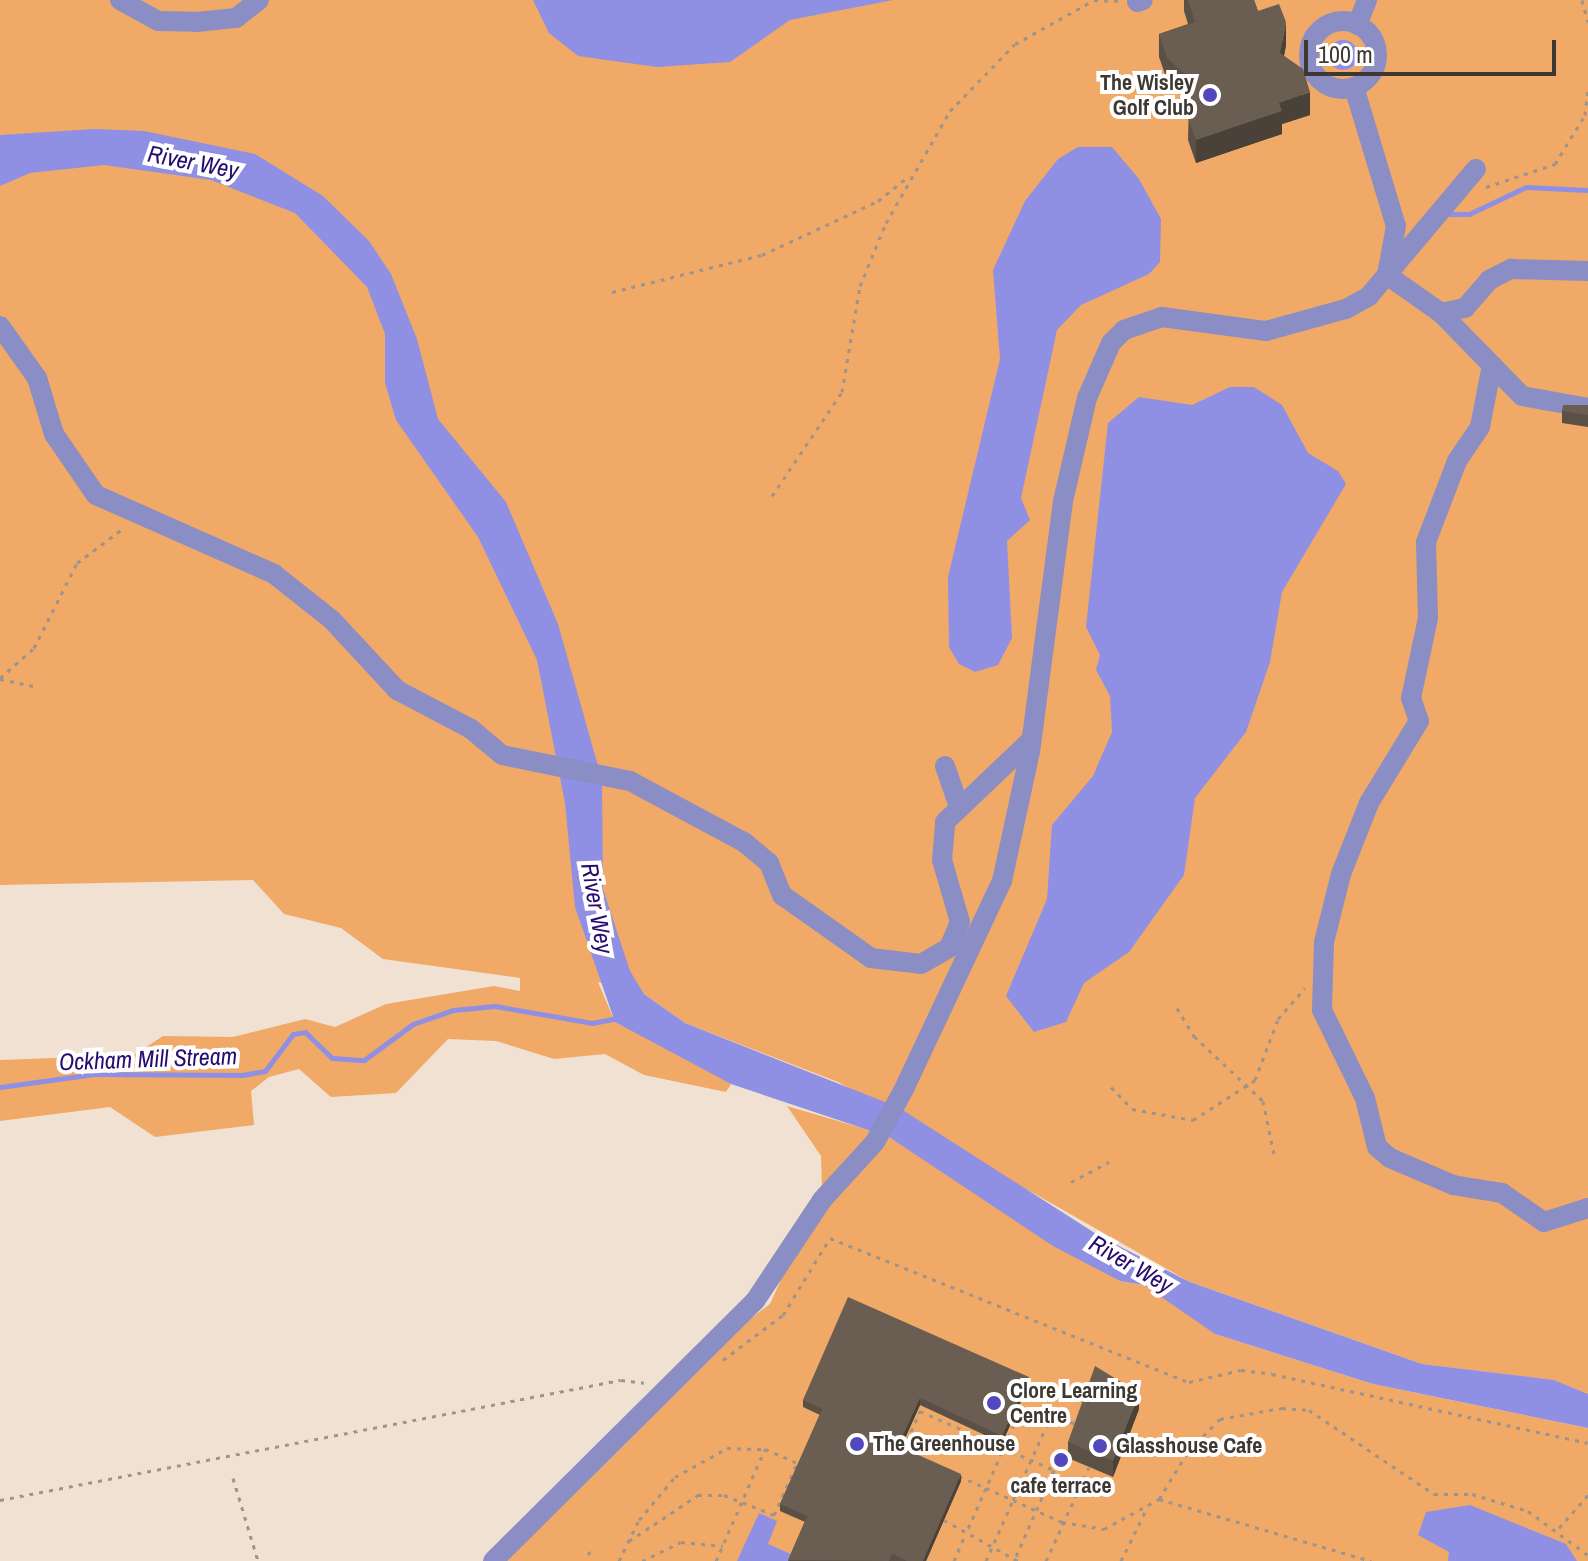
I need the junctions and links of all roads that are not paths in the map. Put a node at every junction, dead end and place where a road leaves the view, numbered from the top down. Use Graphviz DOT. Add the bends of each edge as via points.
graph roads {
  1 [pos="120,0"];
  2 [pos="259,0"];
  3 [pos="1367,0"];
  4 [pos="1357,25"];
  5 [pos="1354,87"];
  6 [pos="1478,180"];
  7 [pos="1588,271"];
  8 [pos="1387,275"];
  9 [pos="1441,313"];
  10 [pos="0,326"];
  11 [pos="1492,365"];
  12 [pos="1588,408"];
  13 [pos="1031,740"];
  14 [pos="945,766"];
  15 [pos="958,803"];
  16 [pos="1588,1208"];
  17 [pos="493,1561"];
  1 -- 2 [label="lane" via="158,21 197,22 236,18"];
  3 -- 4 [label="lane"];
  4 -- 5 [label="lane" via="1373,38 1376,62"];
  4 -- 5 [label="lane" via="1329,24 1319,32 1302,69 1327,86"];
  5 -- 8 [label="lane" via="1396,226"];
  6 -- 8 [label="lane"];
  7 -- 9 [label="lane" via="1511,269 1489,280 1465,308"];
  8 -- 9 [label="lane"];
  8 -- 13 [label="lane" via="1346,309 1295,327 1236,331 1162,317 1132,326 1111,343 1087,398 1063,501"];
  9 -- 11 [label="lane"];
  10 -- 15 [label="lane" via="37,378 54,434 96,495 274,574 332,620 397,690 471,729 502,755 612,778 750,846 769,863 782,895 886,964 937,958 958,932 940,842"];
  11 -- 12 [label="lane" via="1522,396"];
  11 -- 16 [label="lane" via="1480,427 1457,461 1426,542 1428,618 1411,698 1419,721 1369,803 1341,874 1321,970 1322,1010 1365,1098 1377,1147 1453,1185 1502,1193 1544,1222"];
  13 -- 15 [label="lane"];
  13 -- 17 [label="lane" via="1002,881 875,1142 822,1200 755,1301"];
  14 -- 15 [label="lane"];
}
